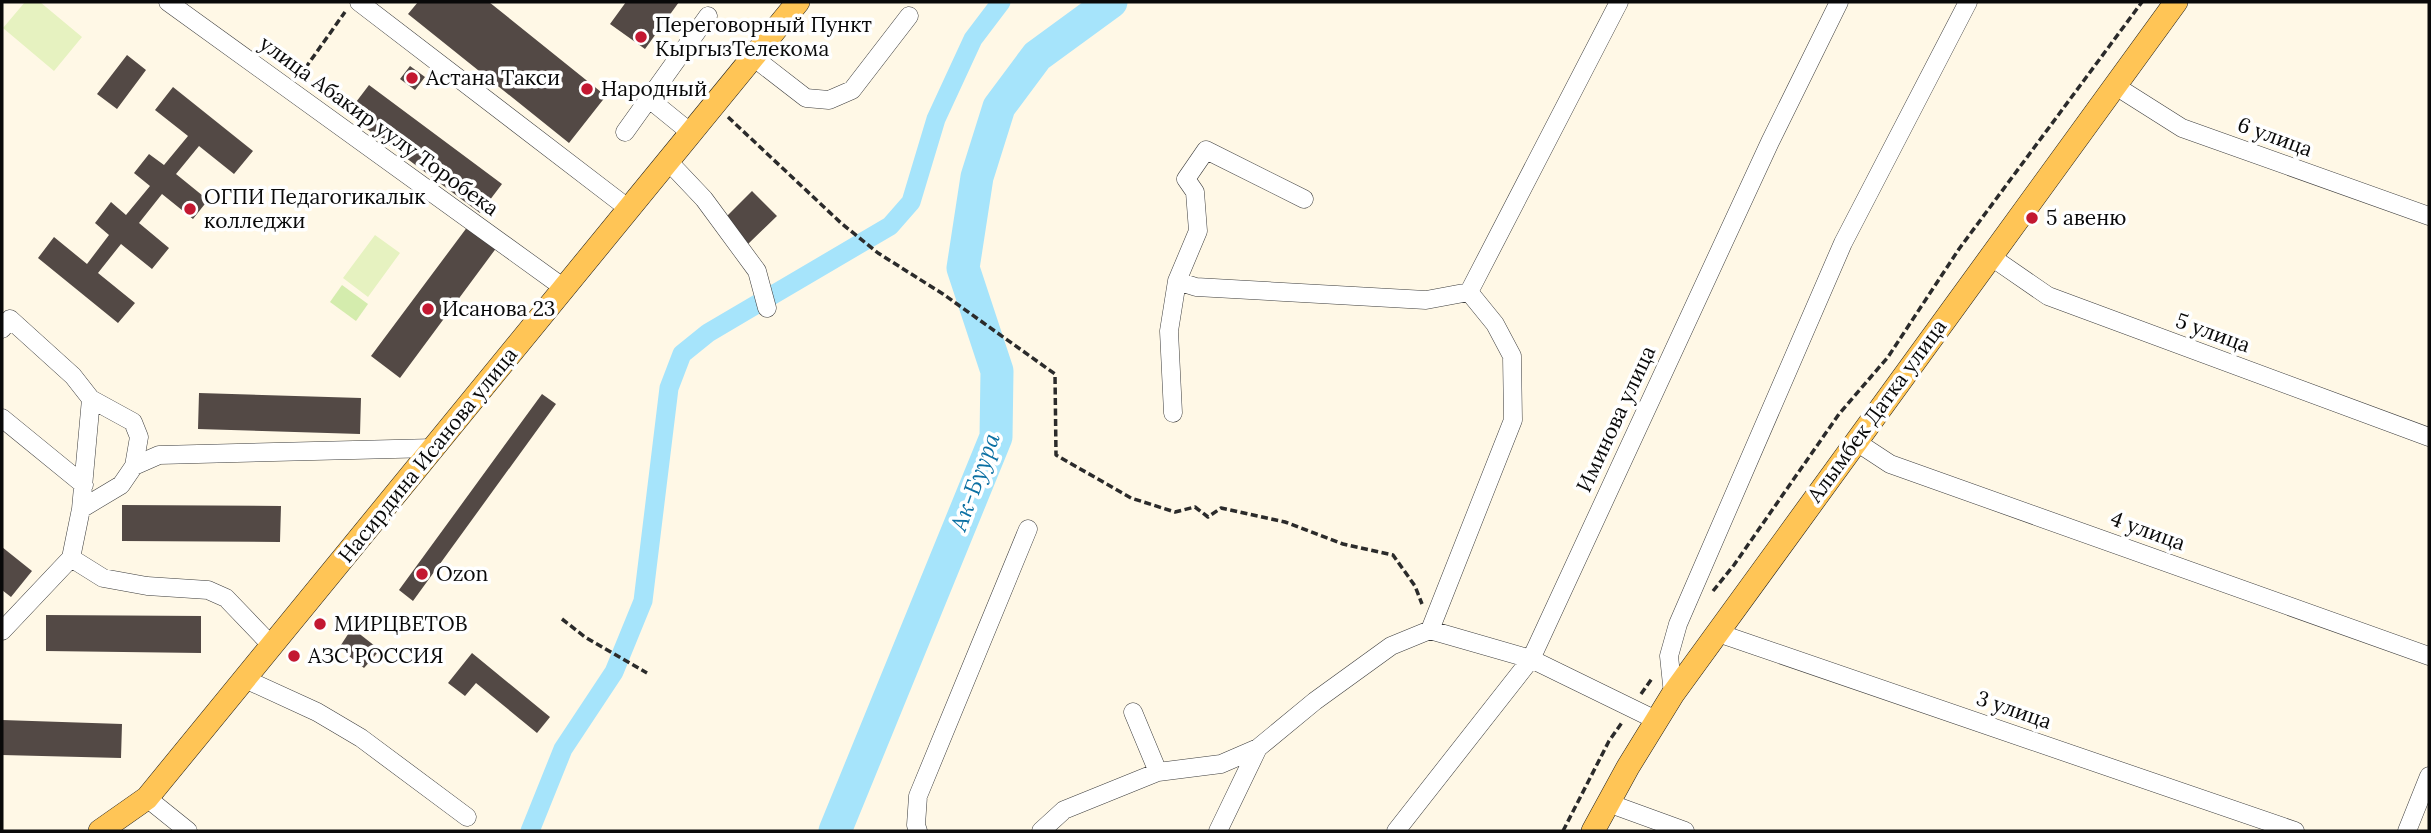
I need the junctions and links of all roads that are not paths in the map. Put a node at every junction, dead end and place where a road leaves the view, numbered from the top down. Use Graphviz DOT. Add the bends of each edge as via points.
graph roads {
  1 [pos="168,2"];
  2 [pos="798,2"];
  3 [pos="1619,2"];
  4 [pos="1839,2"];
  5 [pos="1968,2"];
  6 [pos="2176,2"];
  7 [pos="352,7"];
  8 [pos="708,16"];
  9 [pos="909,16"];
  10 [pos="753,57"];
  11 [pos="2115,85"];
  12 [pos="648,98"];
  13 [pos="625,132"];
  14 [pos="691,133"];
  15 [pos="668,161"];
  16 [pos="1304,199"];
  17 [pos="629,209"];
  18 [pos="2429,216"];
  19 [pos="1990,256"];
  20 [pos="1177,281"];
  21 [pos="564,288"];
  22 [pos="1469,292"];
  23 [pos="767,308"];
  24 [pos="2,329"];
  25 [pos="92,399"];
  26 [pos="1173,413"];
  27 [pos="2,418"];
  28 [pos="2429,437"];
  29 [pos="1855,441"];
  30 [pos="434,448"];
  31 [pos="134,466"];
  32 [pos="84,485"];
  33 [pos="81,509"];
  34 [pos="1028,529"];
  35 [pos="71,558"];
  36 [pos="1430,629"];
  37 [pos="2,631"];
  38 [pos="1718,633"];
  39 [pos="272,646"];
  40 [pos="2429,656"];
  41 [pos="1531,659"];
  42 [pos="245,679"];
  43 [pos="1673,694"];
  44 [pos="1133,712"];
  45 [pos="1656,720"];
  46 [pos="1258,748"];
  47 [pos="1158,772"];
  48 [pos="2429,776"];
  49 [pos="148,798"];
  50 [pos="1608,803"];
  51 [pos="467,817"];
  52 [pos="100,831"];
  53 [pos="188,831"];
  54 [pos="918,831"];
  55 [pos="1041,831"];
  56 [pos="1218,831"];
  57 [pos="1396,831"];
  58 [pos="1594,831"];
  59 [pos="1685,831"];
  60 [pos="2295,831"];
  61 [pos="2407,831"];
  1 -- 21 [label="street, улица Абакир уулу Торобека"];
  2 -- 10 [label="main road, Насирдина Исанова улица"];
  3 -- 22 [label="street"];
  4 -- 41 [label="street, Иминова улица"];
  5 -- 43 [label="street" via="1843,243 1678,624 1669,656"];
  6 -- 11 [label="main road, Алымбек Датка улица"];
  7 -- 17 [label="street"];
  8 -- 12 [label="street"];
  9 -- 10 [label="street" via="852,90 829,100 806,98"];
  10 -- 14 [label="main road, Насирдина Исанова улица"];
  11 -- 18 [label="street, 6 улица" via="2182,128"];
  11 -- 19 [label="main road, Алымбек Датка улица"];
  12 -- 13 [label="street"];
  12 -- 14 [label="street"];
  14 -- 15 [label="main road, Насирдина Исанова улица"];
  15 -- 17 [label="main road, Насирдина Исанова улица"];
  15 -- 23 [label="street" via="704,199 757,271"];
  16 -- 20 [label="street" via="1206,150 1186,179 1195,192 1198,231"];
  17 -- 21 [label="main road, Насирдина Исанова улица"];
  19 -- 28 [label="street, 5 улица" via="2048,296"];
  19 -- 29 [label="main road, Алымбек Датка улица"];
  20 -- 22 [label="street" via="1196,287 1426,300"];
  20 -- 26 [label="street" via="1169,331"];
  21 -- 30 [label="main road, Насирдина Исанова улица"];
  22 -- 36 [label="street" via="1495,324 1512,356 1513,420"];
  24 -- 25 [label="street" via="10,319"];
  25 -- 31 [label="street" via="133,422 139,437"];
  25 -- 32 [label="street"];
  27 -- 32 [label="street"];
  29 -- 38 [label="main road, Алымбек Датка улица"];
  29 -- 40 [label="street, 4 улица" via="1890,464"];
  30 -- 31 [label="street" via="159,455"];
  30 -- 39 [label="main road, Насирдина Исанова улица"];
  31 -- 33 [label="street" via="121,485"];
  32 -- 33 [label="street"];
  33 -- 35 [label="street"];
  34 -- 54 [label="street" via="918,796"];
  35 -- 37 [label="street"];
  35 -- 39 [label="street" via="103,579 208,590 226,598"];
  36 -- 41 [label="street"];
  36 -- 46 [label="street" via="1391,646"];
  38 -- 43 [label="main road, Алымбек Датка улица"];
  38 -- 60 [label="street, 3 улица"];
  39 -- 42 [label="main road, Насирдина Исанова улица"];
  41 -- 45 [label="street"];
  41 -- 57 [label="street, Иминова улица"];
  42 -- 49 [label="main road, Насирдина Исанова улица"];
  42 -- 51 [label="street" via="361,738"];
  43 -- 45 [label="main road, Алымбек Датка улица"];
  44 -- 47 [label="street"];
  45 -- 50 [label="main road, Алымбек Датка улица"];
  46 -- 47 [label="street" via="1221,764"];
  46 -- 56 [label="street"];
  47 -- 55 [label="street" via="1064,810"];
  48 -- 61 [label="street"];
  49 -- 52 [label="main road, Насирдина Исанова улица"];
  49 -- 53 [label="street"];
  50 -- 58 [label="main road, Алымбек Датка улица"];
  50 -- 59 [label="street"];
}
